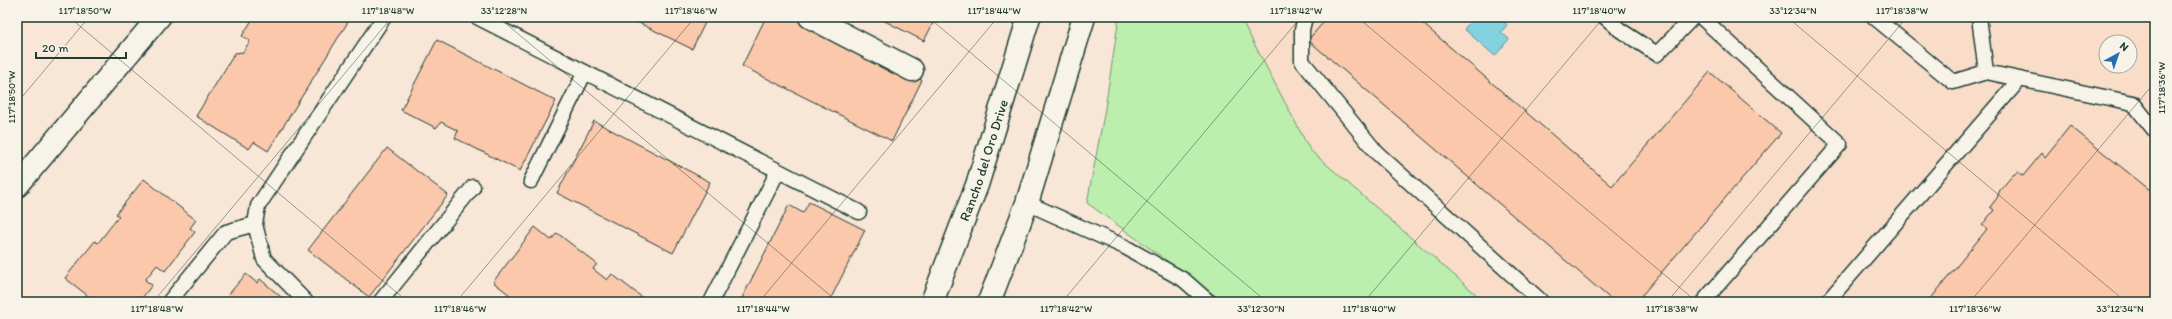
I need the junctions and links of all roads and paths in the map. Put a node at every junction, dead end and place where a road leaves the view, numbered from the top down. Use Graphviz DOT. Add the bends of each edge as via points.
graph roads {
  1 [pos="159,17"];
  2 [pos="384,17"];
  3 [pos="477,17"];
  4 [pos="810,17"];
  5 [pos="1029,17"];
  6 [pos="1084,17"];
  7 [pos="1305,17"];
  8 [pos="1605,17"];
  9 [pos="1693,17"];
  10 [pos="1701,17"];
  11 [pos="1874,17"];
  12 [pos="1979,17"];
  13 [pos="912,70"];
  14 [pos="585,72"];
  15 [pos="1986,72"];
  16 [pos="2020,79"];
  17 [pos="2155,131"];
  18 [pos="778,171"];
  19 [pos="531,181"];
  20 [pos="17,186"];
  21 [pos="473,187"];
  22 [pos="1027,203"];
  23 [pos="859,212"];
  24 [pos="255,224"];
  25 [pos="1834,299"];
  26 [pos="169,302"];
  27 [pos="306,302"];
  28 [pos="380,302"];
  29 [pos="711,302"];
  30 [pos="932,302"];
  31 [pos="989,302"];
  32 [pos="1209,302"];
  33 [pos="1542,302"];
  34 [pos="1703,302"];
  1 -- 20 [label="main road"];
  2 -- 24 [label="lane" via="258,206"];
  3 -- 14 [label="lane"];
  4 -- 13 [label="main road"];
  5 -- 30 [label="main road, Rancho del Oro Drive" via="977,185"];
  6 -- 22 [label="main road"];
  7 -- 33 [label="lane" via="1302,30 1302,61 1378,153"];
  8 -- 9 [label="lane" via="1620,30 1658,54"];
  10 -- 34 [label="lane" via="1840,144"];
  11 -- 15 [label="lane" via="1953,82"];
  12 -- 15 [label="lane"];
  14 -- 18 [label="lane"];
  14 -- 19 [label="lane"];
  15 -- 16 [label="lane"];
  16 -- 17 [label="lane" via="2133,103"];
  16 -- 25 [label="lane"];
  18 -- 23 [label="lane"];
  18 -- 29 [label="lane"];
  21 -- 28 [label="lane"];
  22 -- 31 [label="main road"];
  22 -- 32 [label="lane" via="1125,247 1184,280"];
  24 -- 26 [label="lane" via="226,232"];
  24 -- 27 [label="lane" via="264,259"];
}
